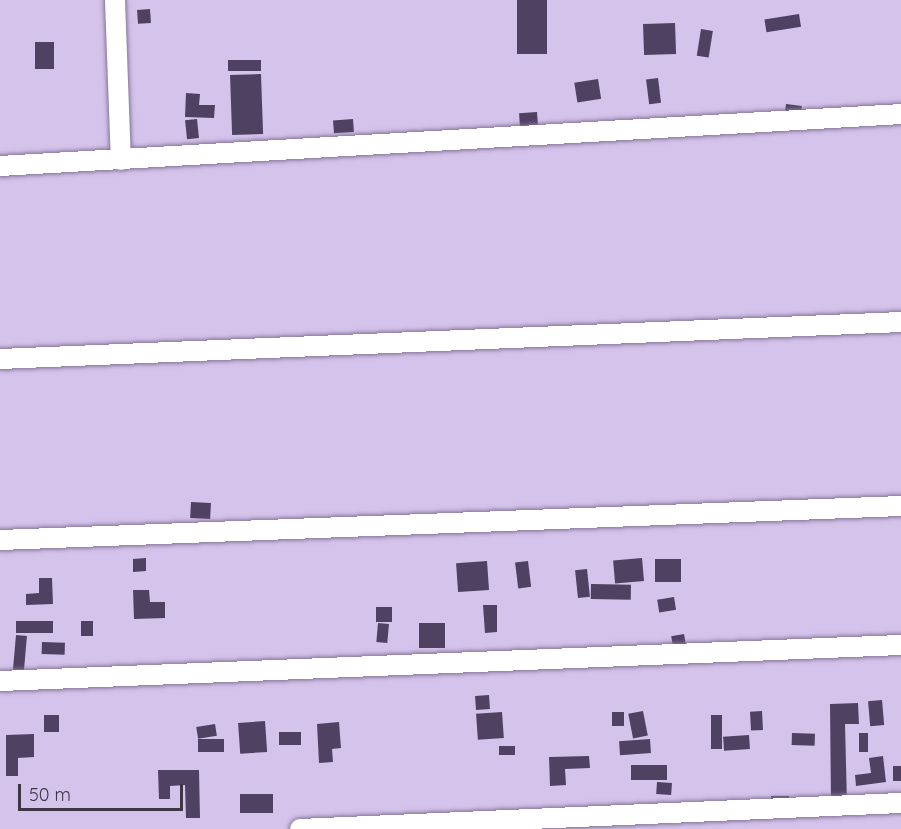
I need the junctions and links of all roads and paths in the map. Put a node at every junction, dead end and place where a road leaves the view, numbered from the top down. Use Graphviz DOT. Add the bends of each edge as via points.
graph roads {
  1 [pos="114,0"];
  2 [pos="901,114"];
  3 [pos="121,160"];
  4 [pos="0,166"];
  5 [pos="901,322"];
  6 [pos="0,359"];
  7 [pos="901,506"];
  8 [pos="0,540"];
  9 [pos="901,645"];
  10 [pos="0,681"];
  11 [pos="901,803"];
  12 [pos="300,829"];
  1 -- 3 [label="street"];
  2 -- 3 [label="street"];
  3 -- 4 [label="street"];
  5 -- 6 [label="street"];
  7 -- 8 [label="street"];
  9 -- 10 [label="street"];
  11 -- 12 [label="street"];
}
